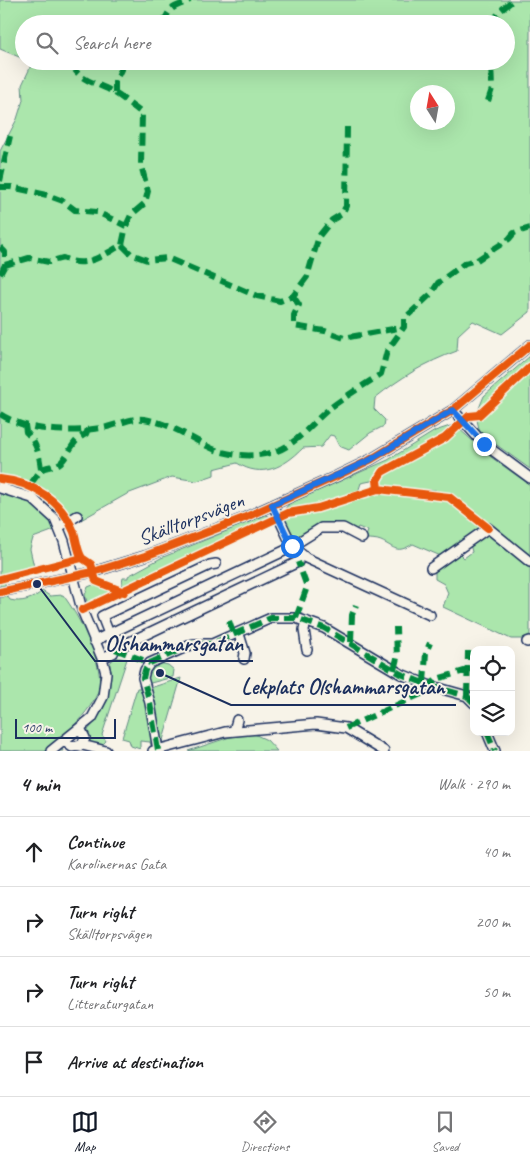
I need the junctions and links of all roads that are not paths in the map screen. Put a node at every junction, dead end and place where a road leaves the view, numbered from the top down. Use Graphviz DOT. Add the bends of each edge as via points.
graph roads {
  1 [pos="530,345"];
  2 [pos="453,410"];
  3 [pos="530,478"];
  4 [pos="0,488"];
  5 [pos="272,505"];
  6 [pos="77,516"];
  7 [pos="59,527"];
  8 [pos="362,538"];
  9 [pos="289,547"];
  10 [pos="302,560"];
  11 [pos="530,562"];
  12 [pos="216,564"];
  13 [pos="431,568"];
  14 [pos="73,576"];
  15 [pos="0,592"];
  16 [pos="430,615"];
  17 [pos="306,621"];
  18 [pos="110,634"];
  19 [pos="239,634"];
  20 [pos="94,641"];
  21 [pos="115,649"];
  22 [pos="307,650"];
  23 [pos="102,658"];
  24 [pos="244,659"];
  25 [pos="470,699"];
  26 [pos="237,720"];
  27 [pos="80,728"];
  28 [pos="234,731"];
  29 [pos="489,736"];
  30 [pos="68,746"];
  31 [pos="82,746"];
  32 [pos="158,750"];
  33 [pos="51,751"];
  34 [pos="106,751"];
  35 [pos="153,751"];
  36 [pos="384,751"];
  37 [pos="495,751"];
  1 -- 2 [label="street, Skälltorpsvägen"];
  2 -- 3 [label="street" via="484,444"];
  2 -- 5 [label="street, Skälltorpsvägen" via="370,460"];
  4 -- 7 [label="street" via="35,500 51,514"];
  5 -- 9 [label="street"];
  5 -- 14 [label="street, Skälltorpsvägen" via="161,550"];
  6 -- 7 [label="street"];
  7 -- 14 [label="street"];
  8 -- 9 [label="street" via="343,528 329,527 315,531"];
  9 -- 10 [label="street"];
  9 -- 18 [label="street"];
  10 -- 16 [label="street"];
  10 -- 21 [label="street"];
  11 -- 13 [label="street" via="488,528"];
  12 -- 18 [label="street" via="102,616"];
  14 -- 15 [label="street, Skälltorpsvägen"];
  14 -- 20 [label="street"];
  17 -- 19 [label="street" via="271,618"];
  17 -- 22 [label="street"];
  17 -- 25 [label="street" via="351,642 401,674"];
  18 -- 20 [label="street"];
  18 -- 21 [label="street"];
  19 -- 24 [label="street"];
  19 -- 32 [label="street" via="212,644 193,644 150,663 145,670 143,678"];
  20 -- 23 [label="street"];
  21 -- 23 [label="street"];
  23 -- 27 [label="street" via="106,673 103,697 92,718"];
  26 -- 28 [label="street"];
  27 -- 30 [label="street"];
  27 -- 31 [label="street" via="85,738"];
  28 -- 32 [label="street" via="171,743"];
  28 -- 36 [label="street" via="297,722 324,724 346,728"];
  29 -- 37 [label="street"];
  30 -- 31 [label="street"];
  30 -- 33 [label="street"];
  31 -- 34 [label="street"];
  32 -- 35 [label="street"];
}
